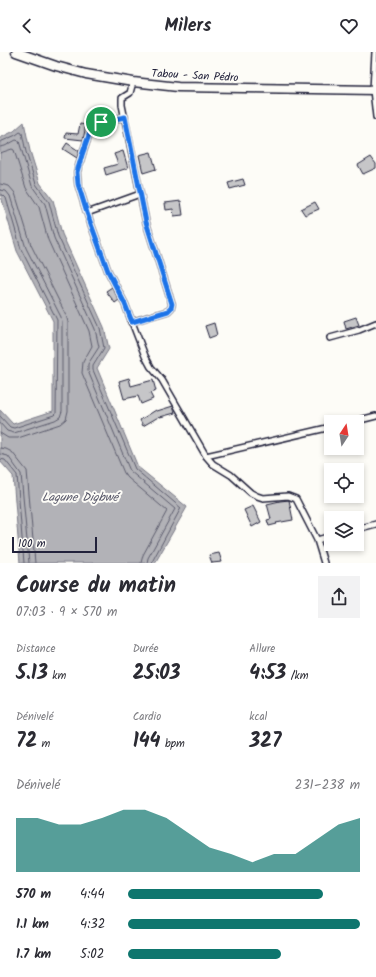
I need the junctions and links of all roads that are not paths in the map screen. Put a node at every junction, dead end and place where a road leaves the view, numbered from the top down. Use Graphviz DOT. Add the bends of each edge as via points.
graph roads {
  1 [pos="16,52"];
  2 [pos="375,52"];
  3 [pos="133,82"];
  4 [pos="375,90"];
  5 [pos="125,117"];
  6 [pos="376,117"];
  7 [pos="140,194"];
  8 [pos="87,213"];
  9 [pos="132,322"];
  10 [pos="376,323"];
  11 [pos="330,338"];
  12 [pos="376,416"];
  13 [pos="364,419"];
  14 [pos="324,429"];
  15 [pos="206,456"];
  16 [pos="376,524"];
  17 [pos="364,527"];
  18 [pos="324,538"];
  19 [pos="317,540"];
  20 [pos="324,563"];
  1 -- 3 [label="main road, Tabou - San Pédro" via="86,74"];
  2 -- 4 [label="street"];
  3 -- 4 [label="main road, Tabou - San Pédro" via="178,87"];
  3 -- 5 [label="street" via="130,93 122,98"];
  4 -- 6 [label="street"];
  5 -- 7 [label="street"];
  5 -- 8 [label="street" via="101,122 89,135 77,172"];
  7 -- 8 [label="street"];
  7 -- 9 [label="street" via="146,222 172,304 168,311"];
  8 -- 9 [label="street" via="108,271"];
  9 -- 15 [label="street" via="144,356 162,380"];
  10 -- 11 [label="street"];
  12 -- 13 [label="street"];
  14 -- 15 [label="street"];
  15 -- 19 [label="street" via="257,496 288,496 296,499"];
  16 -- 17 [label="street"];
  18 -- 19 [label="street"];
  19 -- 20 [label="street"];
}
